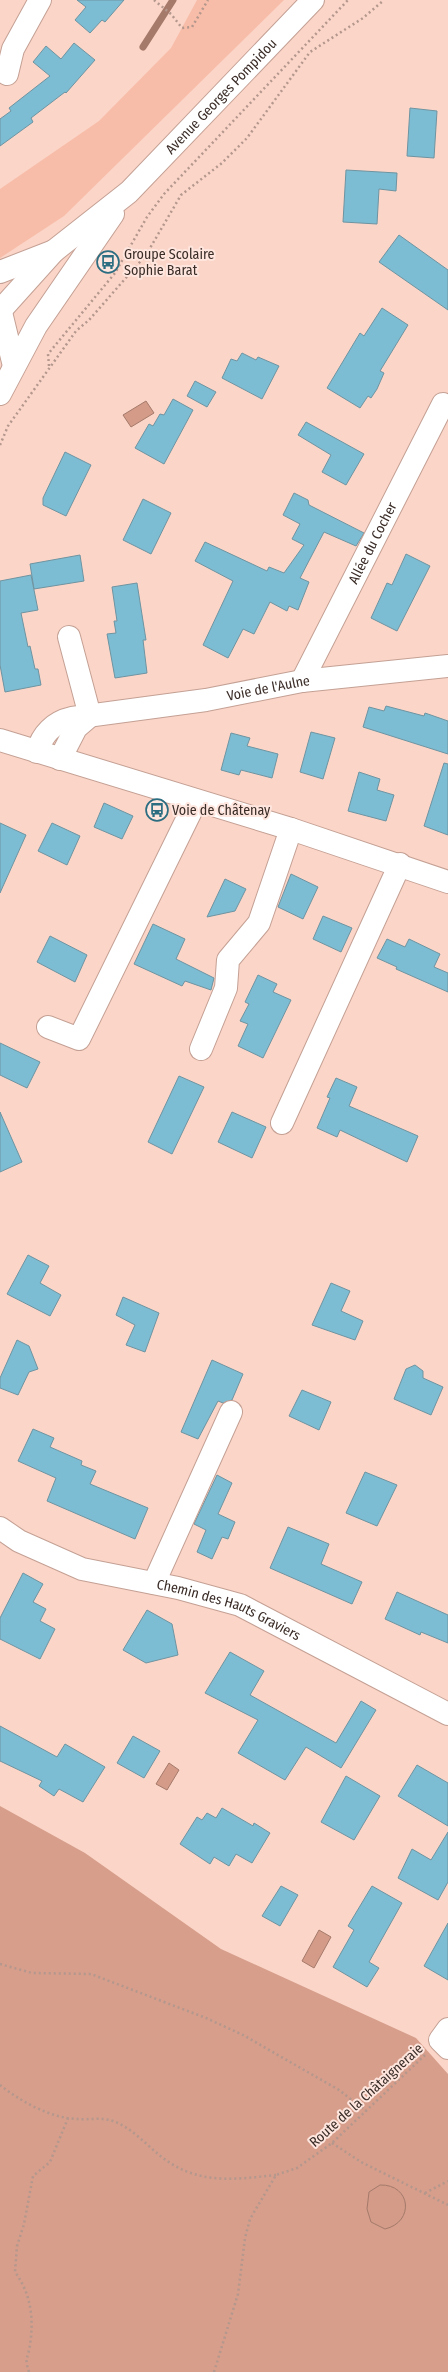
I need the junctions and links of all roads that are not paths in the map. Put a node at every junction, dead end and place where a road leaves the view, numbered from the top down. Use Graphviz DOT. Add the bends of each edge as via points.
graph roads {
  1 [pos="40,0"];
  2 [pos="313,0"];
  3 [pos="7,74"];
  4 [pos="129,192"];
  5 [pos="54,251"];
  6 [pos="0,272"];
  7 [pos="0,309"];
  8 [pos="14,366"];
  9 [pos="0,394"];
  10 [pos="443,404"];
  11 [pos="69,637"];
  12 [pos="448,666"];
  13 [pos="302,681"];
  14 [pos="90,716"];
  15 [pos="0,740"];
  16 [pos="37,752"];
  17 [pos="60,759"];
  18 [pos="196,801"];
  19 [pos="291,829"];
  20 [pos="400,864"];
  21 [pos="448,882"];
  22 [pos="48,1027"];
  23 [pos="201,1049"];
  24 [pos="282,1123"];
  25 [pos="231,1412"];
  26 [pos="0,1528"];
  27 [pos="154,1583"];
  28 [pos="448,1714"];
  1 -- 3 [label="street" via="13,49"];
  2 -- 4 [label="street, Avenue Georges Pompidou"];
  4 -- 5 [label="street, Avenue Georges Pompidou"];
  4 -- 8 [label="street, Avenue Georges Pompidou" via="36,326"];
  5 -- 6 [label="street"];
  5 -- 7 [label="street, Avenue Georges Pompidou"];
  7 -- 8 [label="street"];
  8 -- 9 [label="street, Avenue Georges Pompidou"];
  10 -- 13 [label="street, Allée du Cocher"];
  11 -- 14 [label="street"];
  12 -- 13 [label="street, Voie de l'Aulne"];
  13 -- 14 [label="street, Voie de l'Aulne" via="206,700"];
  14 -- 16 [label="street, Voie de l'Aulne" via="64,720 54,725 45,734"];
  14 -- 17 [label="street" via="76,728"];
  15 -- 16 [label="street"];
  16 -- 17 [label="street"];
  17 -- 18 [label="street"];
  18 -- 19 [label="street"];
  18 -- 22 [label="street" via="79,1039"];
  19 -- 20 [label="street"];
  19 -- 23 [label="street" via="259,923 228,960 226,988"];
  20 -- 21 [label="street"];
  20 -- 24 [label="street"];
  25 -- 27 [label="street"];
  26 -- 27 [label="street, Chemin des Hauts Graviers" via="21,1542 82,1568"];
  27 -- 28 [label="street, Chemin des Hauts Graviers" via="240,1605"];
}
